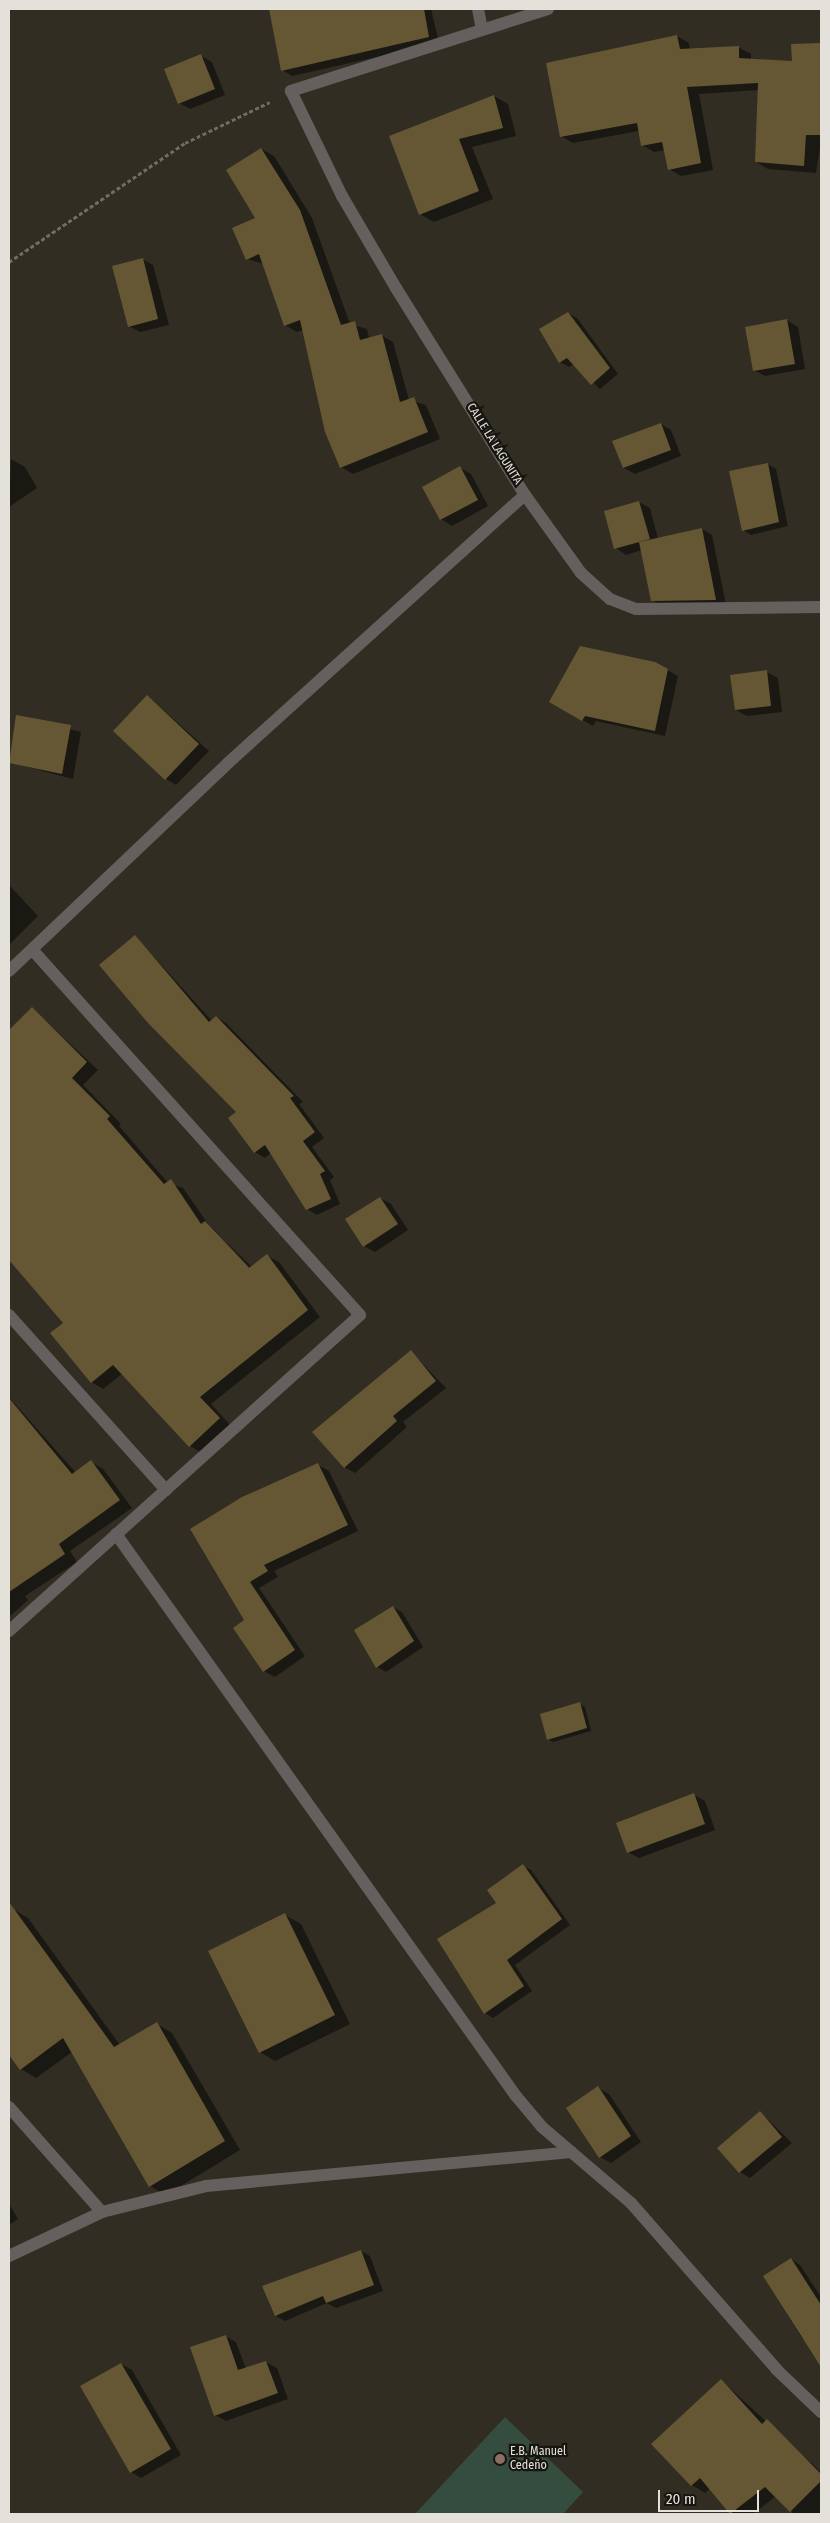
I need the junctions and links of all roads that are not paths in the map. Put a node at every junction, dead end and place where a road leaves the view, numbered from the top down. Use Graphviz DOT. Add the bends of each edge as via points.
graph roads {
  1 [pos="478,9"];
  2 [pos="548,9"];
  3 [pos="482,30"];
  4 [pos="525,495"];
  5 [pos="821,607"];
  6 [pos="32,950"];
  7 [pos="9,971"];
  8 [pos="9,1315"];
  9 [pos="166,1490"];
  10 [pos="116,1534"];
  11 [pos="9,1631"];
  12 [pos="9,2107"];
  13 [pos="571,2152"];
  14 [pos="102,2212"];
  15 [pos="9,2256"];
  16 [pos="821,2412"];
  1 -- 3 [label="street"];
  2 -- 3 [label="street"];
  3 -- 4 [label="street, CALLE LA LAGUNITA" via="291,91 342,196"];
  4 -- 5 [label="street, CALLE LA LAGUNITA" via="581,573 610,599 636,609"];
  4 -- 6 [label="street" via="228,763"];
  6 -- 7 [label="street"];
  6 -- 9 [label="street" via="360,1315"];
  8 -- 9 [label="street"];
  9 -- 10 [label="street"];
  10 -- 11 [label="street"];
  10 -- 13 [label="street" via="516,2096 542,2128"];
  12 -- 14 [label="street"];
  13 -- 14 [label="street" via="206,2186"];
  13 -- 16 [label="street" via="631,2203 777,2370"];
  14 -- 15 [label="street"];
}
